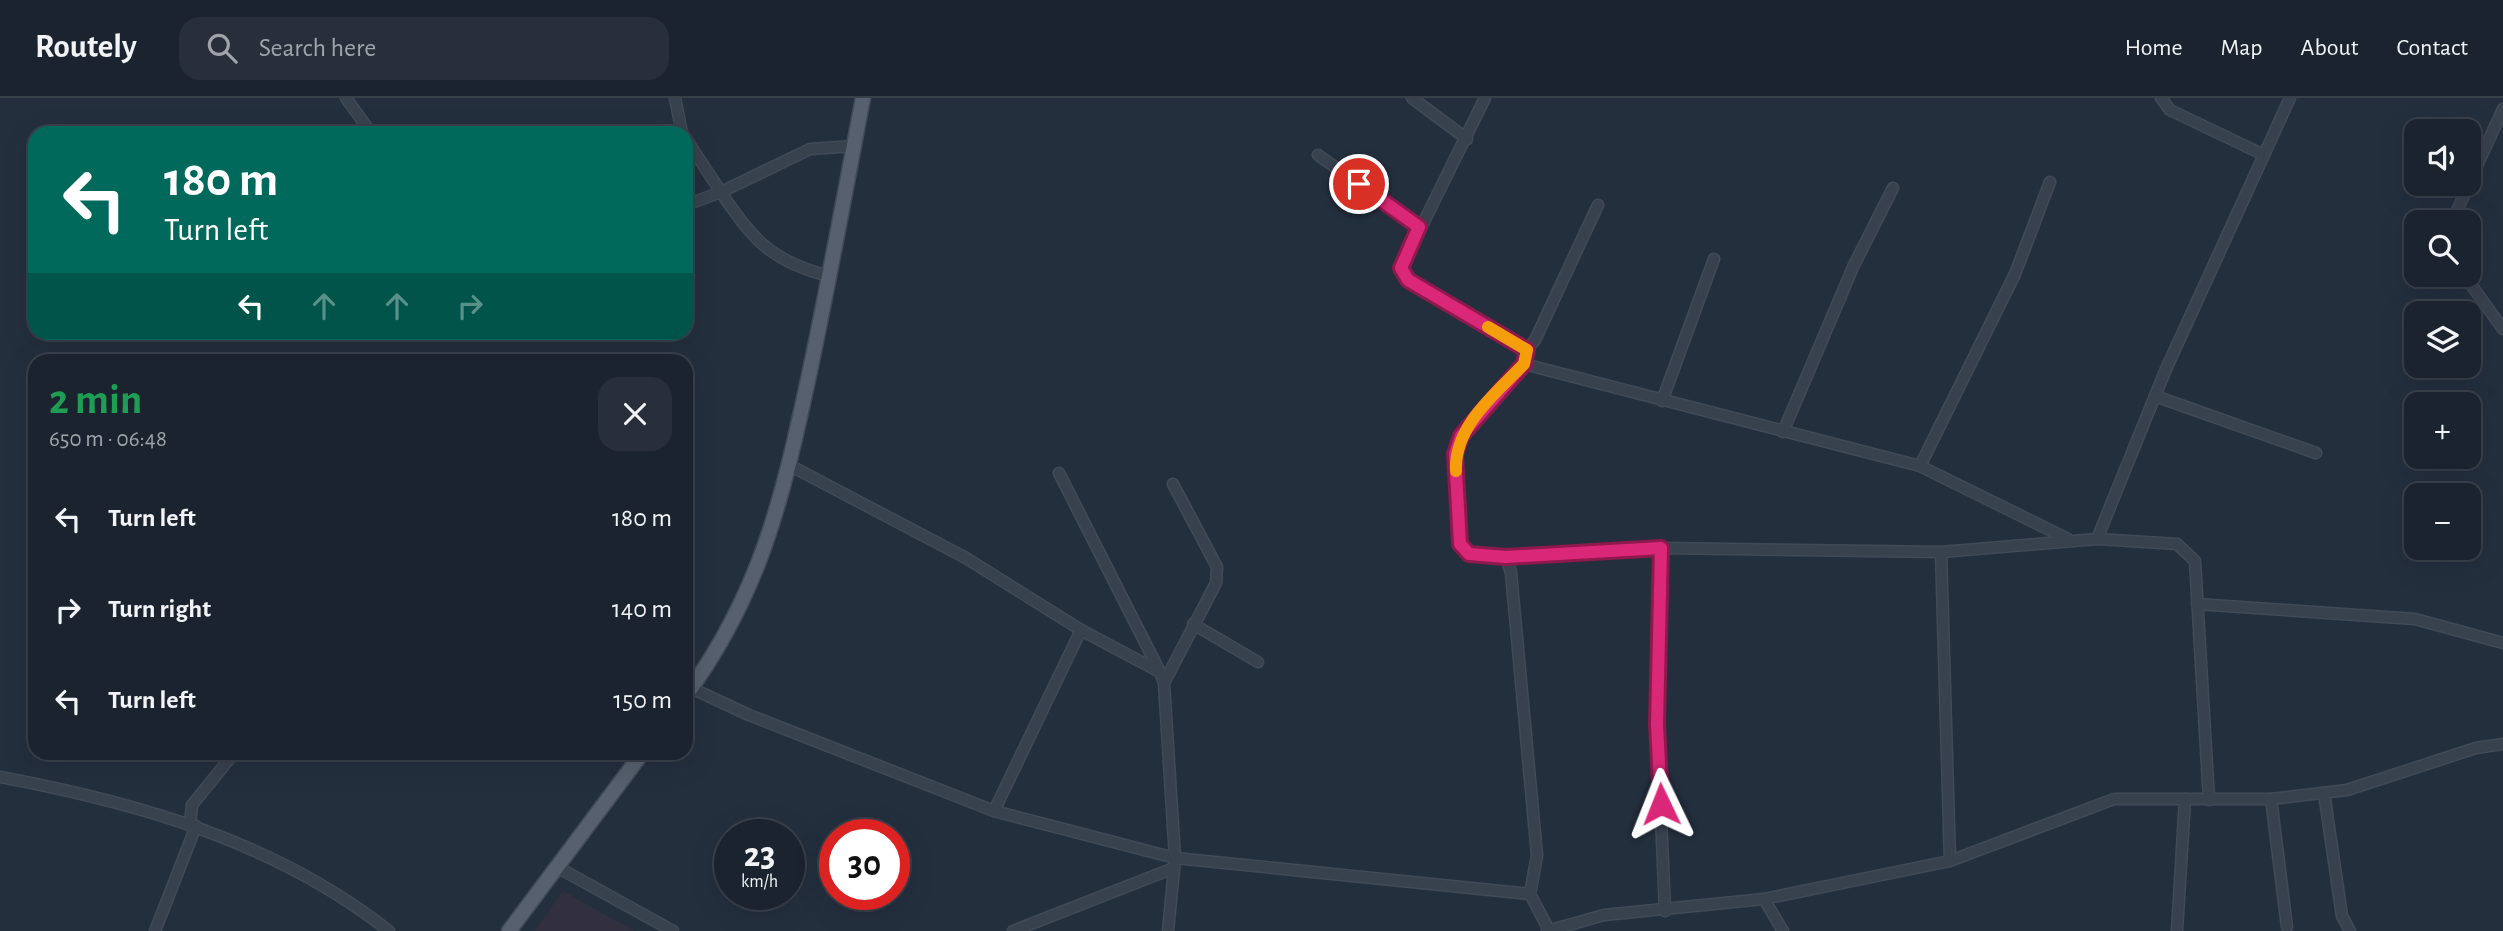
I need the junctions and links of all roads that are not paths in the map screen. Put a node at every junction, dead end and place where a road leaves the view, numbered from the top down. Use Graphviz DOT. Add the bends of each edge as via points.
graph roads {
  1 [pos="346,98"];
  2 [pos="674,98"];
  3 [pos="863,98"];
  4 [pos="1412,98"];
  5 [pos="1485,98"];
  6 [pos="2161,98"];
  7 [pos="2290,98"];
  8 [pos="2503,109"];
  9 [pos="366,126"];
  10 [pos="680,126"];
  11 [pos="1466,139"];
  12 [pos="853,146"];
  13 [pos="693,150"];
  14 [pos="1318,155"];
  15 [pos="2264,155"];
  16 [pos="2481,158"];
  17 [pos="2050,182"];
  18 [pos="1893,188"];
  19 [pos="721,192"];
  20 [pos="693,202"];
  21 [pos="1598,205"];
  22 [pos="1419,227"];
  23 [pos="1714,259"];
  24 [pos="829,276"];
  25 [pos="2473,287"];
  26 [pos="2503,329"];
  27 [pos="1527,350"];
  28 [pos="1524,364"];
  29 [pos="2155,396"];
  30 [pos="1662,401"];
  31 [pos="1783,432"];
  32 [pos="2316,453"];
  33 [pos="789,465"];
  34 [pos="1920,467"];
  35 [pos="1059,473"];
  36 [pos="1173,484"];
  37 [pos="2097,539"];
  38 [pos="2070,541"];
  39 [pos="1661,548"];
  40 [pos="1941,552"];
  41 [pos="1506,557"];
  42 [pos="2197,604"];
  43 [pos="1192,624"];
  44 [pos="1081,631"];
  45 [pos="2503,643"];
  46 [pos="1258,662"];
  47 [pos="1160,672"];
  48 [pos="1164,683"];
  49 [pos="693,685"];
  50 [pos="693,693"];
  51 [pos="2503,744"];
  52 [pos="229,760"];
  53 [pos="637,760"];
  54 [pos="0,777"];
  55 [pos="2324,793"];
  56 [pos="2185,799"];
  57 [pos="2271,799"];
  58 [pos="2210,800"];
  59 [pos="994,811"];
  60 [pos="193,825"];
  61 [pos="1950,861"];
  62 [pos="1174,863"];
  63 [pos="557,867"];
  64 [pos="1530,894"];
  65 [pos="1764,899"];
  66 [pos="1665,911"];
  67 [pos="2287,927"];
  68 [pos="155,931"];
  69 [pos="389,931"];
  70 [pos="509,931"];
  71 [pos="673,931"];
  72 [pos="1013,931"];
  73 [pos="1168,931"];
  74 [pos="1548,931"];
  75 [pos="1783,931"];
  76 [pos="2176,931"];
  77 [pos="2350,931"];
  1 -- 9 [label="street"];
  2 -- 10 [label="street"];
  3 -- 12 [label="main road"];
  4 -- 11 [label="street"];
  5 -- 11 [label="street"];
  6 -- 15 [label="street" via="2170,110"];
  7 -- 15 [label="street"];
  8 -- 16 [label="street"];
  11 -- 22 [label="street"];
  12 -- 19 [label="street" via="810,149"];
  12 -- 24 [label="main road"];
  13 -- 19 [label="street"];
  14 -- 22 [label="street"];
  15 -- 29 [label="street"];
  17 -- 34 [label="street" via="2015,274"];
  18 -- 31 [label="street" via="1854,265"];
  19 -- 20 [label="street"];
  19 -- 24 [label="street" via="759,245 795,268"];
  21 -- 27 [label="street"];
  22 -- 27 [label="street" via="1401,268 1408,280"];
  23 -- 30 [label="street"];
  24 -- 33 [label="main road"];
  25 -- 26 [label="street"];
  27 -- 28 [label="street"];
  28 -- 30 [label="street"];
  28 -- 41 [label="street" via="1461,436 1455,454 1460,544 1469,554"];
  29 -- 32 [label="street"];
  29 -- 37 [label="street"];
  30 -- 31 [label="street"];
  31 -- 34 [label="street"];
  33 -- 44 [label="street" via="966,558"];
  33 -- 49 [label="main road" via="758,569 718,648"];
  34 -- 38 [label="street"];
  35 -- 47 [label="street"];
  36 -- 43 [label="street" via="1217,567 1216,583"];
  37 -- 38 [label="street"];
  37 -- 42 [label="street" via="2170,542 2183,547 2195,561"];
  38 -- 40 [label="street"];
  39 -- 40 [label="street"];
  39 -- 41 [label="street"];
  39 -- 66 [label="street" via="1657,724"];
  40 -- 61 [label="street"];
  41 -- 64 [label="street" via="1537,855"];
  42 -- 45 [label="street" via="2416,619"];
  42 -- 58 [label="street"];
  43 -- 46 [label="street"];
  43 -- 48 [label="street"];
  44 -- 47 [label="street"];
  44 -- 59 [label="street"];
  47 -- 48 [label="street"];
  48 -- 62 [label="street"];
  50 -- 59 [label="street"];
  51 -- 55 [label="street"];
  52 -- 60 [label="street" via="192,805"];
  53 -- 63 [label="main road"];
  54 -- 60 [label="street" via="93,794"];
  55 -- 57 [label="street"];
  55 -- 77 [label="street" via="2342,916"];
  56 -- 58 [label="street"];
  56 -- 61 [label="street" via="2114,799"];
  56 -- 76 [label="street"];
  57 -- 58 [label="street"];
  57 -- 67 [label="street"];
  59 -- 62 [label="street"];
  60 -- 68 [label="street"];
  60 -- 69 [label="street" via="291,866"];
  61 -- 65 [label="street"];
  62 -- 64 [label="street"];
  62 -- 72 [label="street"];
  62 -- 73 [label="street"];
  63 -- 70 [label="main road"];
  63 -- 71 [label="street"];
  64 -- 74 [label="street"];
  65 -- 66 [label="street"];
  65 -- 75 [label="street"];
  66 -- 74 [label="street" via="1604,915"];
}
